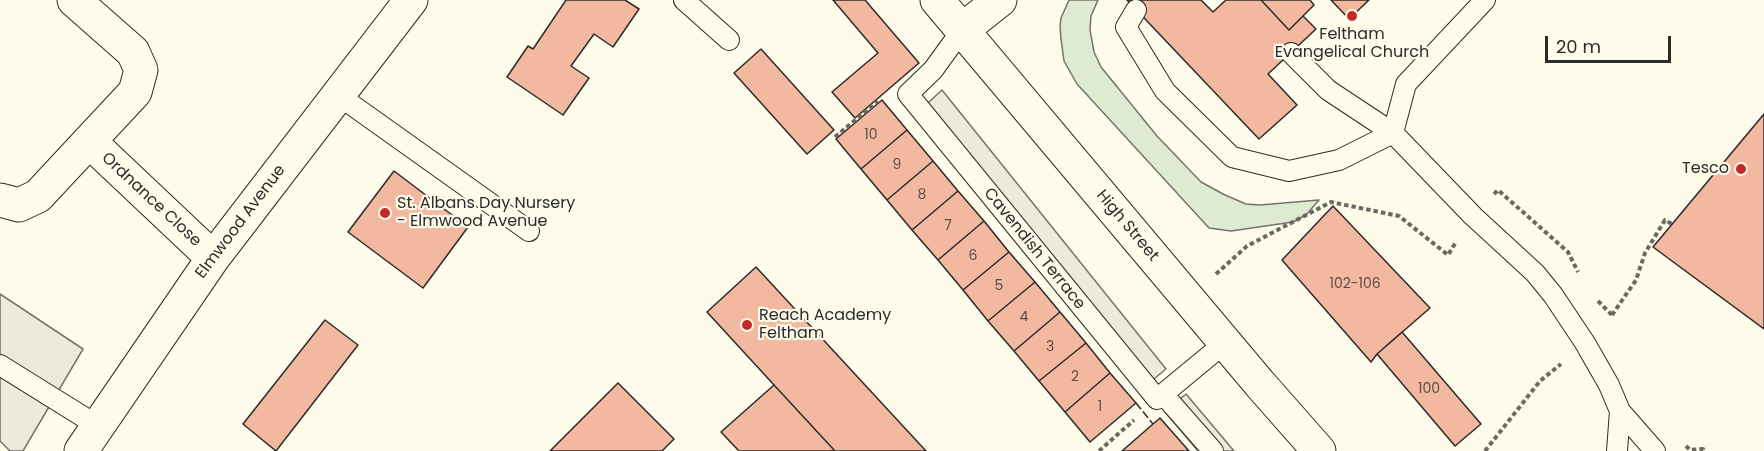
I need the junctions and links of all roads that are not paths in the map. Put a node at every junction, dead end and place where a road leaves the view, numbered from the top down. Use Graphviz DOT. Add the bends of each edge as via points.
graph roads {
  1 [pos="74,0"];
  2 [pos="411,0"];
  3 [pos="684,0"];
  4 [pos="937,0"];
  5 [pos="1000,0"];
  6 [pos="1485,0"];
  7 [pos="1136,10"];
  8 [pos="962,30"];
  9 [pos="729,40"];
  10 [pos="1291,53"];
  11 [pos="338,95"];
  12 [pos="1393,133"];
  13 [pos="89,141"];
  14 [pos="0,200"];
  15 [pos="529,231"];
  16 [pos="213,258"];
  17 [pos="1226,342"];
  18 [pos="0,365"];
  19 [pos="1160,397"];
  20 [pos="1620,411"];
  21 [pos="89,439"];
  22 [pos="1213,451"];
  23 [pos="1319,451"];
  24 [pos="1617,451"];
  25 [pos="1654,451"];
  1 -- 13 [label="street, Ordnance Close" via="133,52 141,70 135,92"];
  2 -- 11 [label="street, Elmwood Avenue"];
  3 -- 9 [label="lane"];
  4 -- 8 [label="street, High Street"];
  5 -- 8 [label="street"];
  6 -- 12 [label="lane" via="1406,84"];
  7 -- 12 [label="lane" via="1126,27 1165,91 1232,157 1289,171 1339,160"];
  8 -- 17 [label="street, High Street"];
  8 -- 19 [label="lane, Cavendish Terrace" via="933,70 908,94"];
  10 -- 12 [label="lane" via="1328,90"];
  11 -- 15 [label="lane"];
  11 -- 16 [label="street, Elmwood Avenue"];
  12 -- 20 [label="lane" via="1553,295 1585,343"];
  13 -- 14 [label="street, Ordnance Close" via="38,196 19,205"];
  13 -- 16 [label="street, Ordnance Close"];
  16 -- 21 [label="street, Elmwood Avenue"];
  17 -- 19 [label="lane"];
  17 -- 23 [label="street, High Street"];
  18 -- 21 [label="lane"];
  19 -- 22 [label="lane"];
  20 -- 24 [label="lane"];
  20 -- 25 [label="lane"];
}
